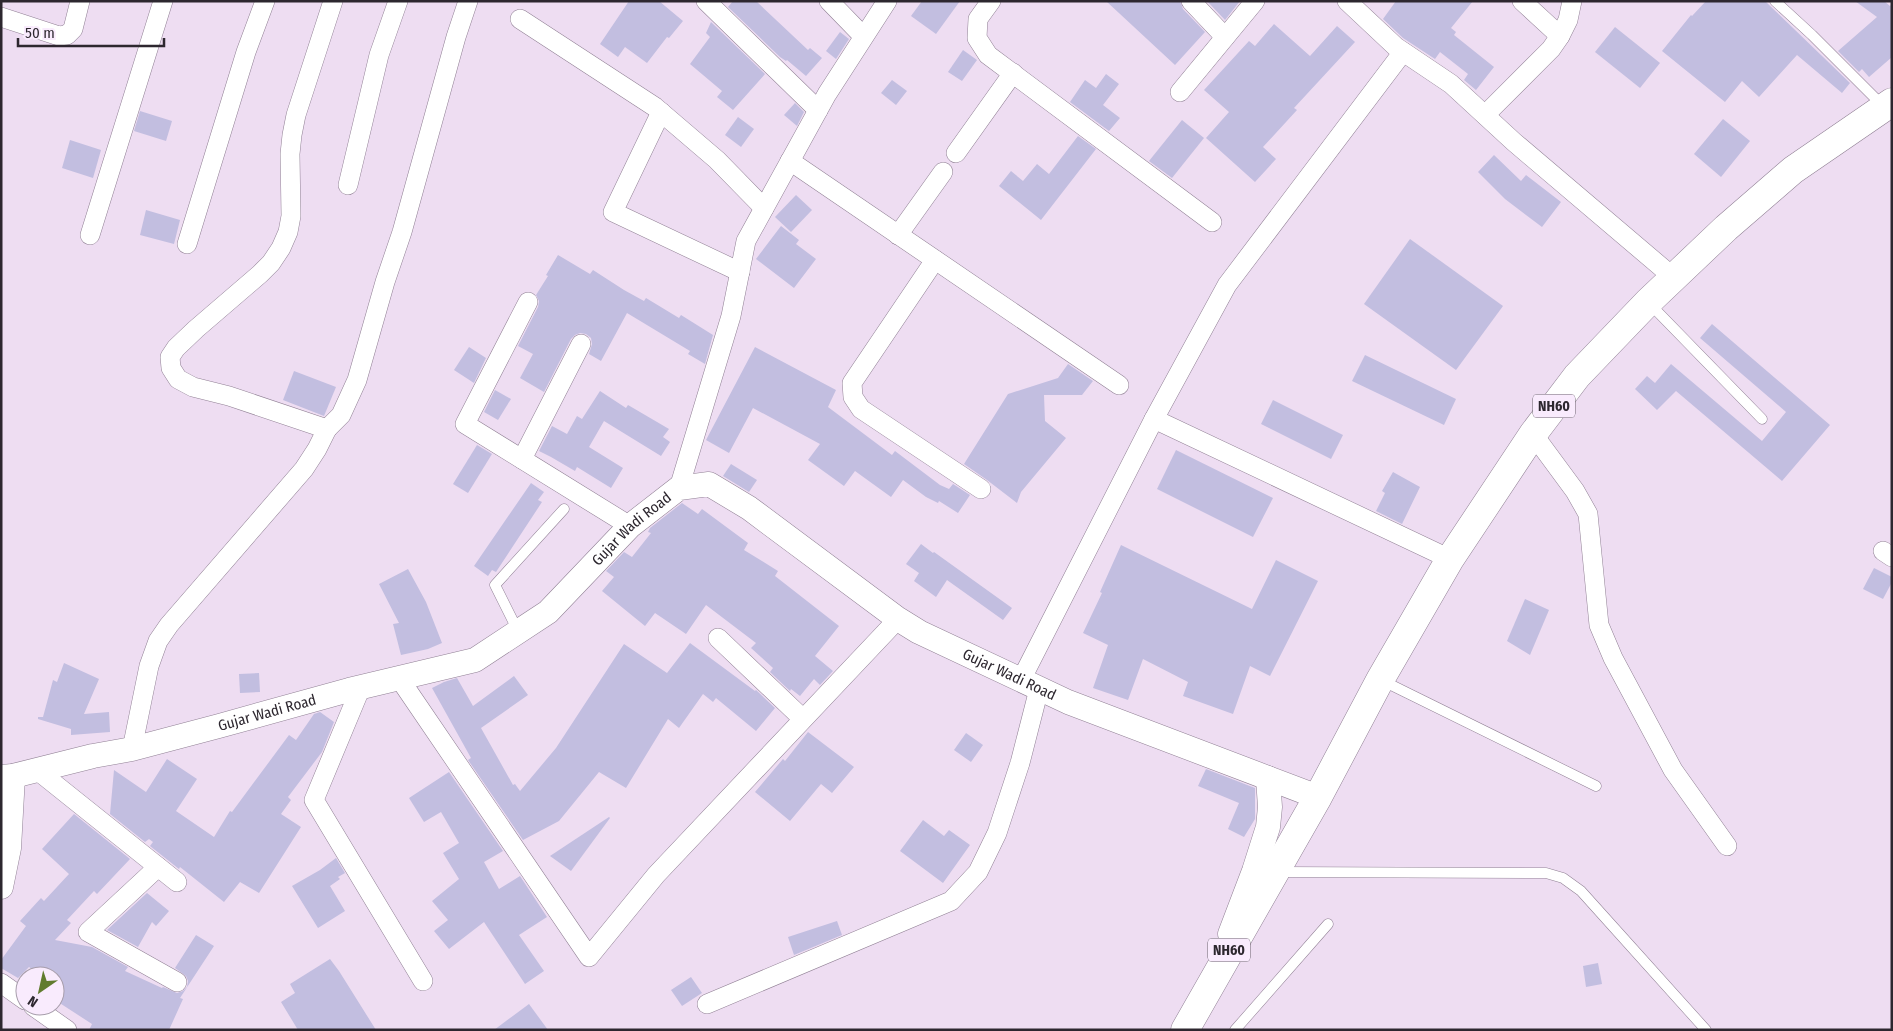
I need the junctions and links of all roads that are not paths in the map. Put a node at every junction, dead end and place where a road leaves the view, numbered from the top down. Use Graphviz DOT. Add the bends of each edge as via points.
graph roads {
  1 [pos="3,1"];
  2 [pos="80,1"];
  3 [pos="163,1"];
  4 [pos="265,1"];
  5 [pos="333,1"];
  6 [pos="398,1"];
  7 [pos="468,1"];
  8 [pos="706,1"];
  9 [pos="829,1"];
  10 [pos="887,1"];
  11 [pos="991,1"];
  12 [pos="1191,1"];
  13 [pos="1255,1"];
  14 [pos="1347,1"];
  15 [pos="1522,1"];
  16 [pos="1572,1"];
  17 [pos="1775,1"];
  18 [pos="1,6"];
  19 [pos="1,17"];
  20 [pos="520,19"];
  21 [pos="863,36"];
  22 [pos="1560,36"];
  23 [pos="1225,37"];
  24 [pos="1403,52"];
  25 [pos="1013,73"];
  26 [pos="1180,92"];
  27 [pos="1888,104"];
  28 [pos="818,110"];
  29 [pos="661,112"];
  30 [pos="1485,115"];
  31 [pos="956,153"];
  32 [pos="790,161"];
  33 [pos="943,172"];
  34 [pos="348,185"];
  35 [pos="764,208"];
  36 [pos="1212,222"];
  37 [pos="90,235"];
  38 [pos="898,235"];
  39 [pos="187,244"];
  40 [pos="935,260"];
  41 [pos="740,272"];
  42 [pos="1673,277"];
  43 [pos="528,302"];
  44 [pos="1648,302"];
  45 [pos="581,344"];
  46 [pos="1119,385"];
  47 [pos="1154,419"];
  48 [pos="1762,419"];
  49 [pos="327,428"];
  50 [pos="1533,434"];
  51 [pos="522,459"];
  52 [pos="679,488"];
  53 [pos="981,489"];
  54 [pos="564,509"];
  55 [pos="630,526"];
  56 [pos="1450,559"];
  57 [pos="898,619"];
  58 [pos="518,631"];
  59 [pos="718,638"];
  60 [pos="399,678"];
  61 [pos="1380,680"];
  62 [pos="1030,684"];
  63 [pos="361,687"];
  64 [pos="803,719"];
  65 [pos="132,748"];
  66 [pos="37,770"];
  67 [pos="7,776"];
  68 [pos="1268,778"];
  69 [pos="1596,786"];
  70 [pos="1318,798"];
  71 [pos="1727,846"];
  72 [pos="158,867"];
  73 [pos="1275,872"];
  74 [pos="177,882"];
  75 [pos="1,887"];
  76 [pos="1328,924"];
  77 [pos="1212,980"];
  78 [pos="423,981"];
  79 [pos="177,982"];
  80 [pos="1,983"];
  81 [pos="15,993"];
  82 [pos="707,1004"];
  83 [pos="48,1016"];
  84 [pos="1188,1029"];
  85 [pos="67,1030"];
  86 [pos="1235,1030"];
  87 [pos="1706,1030"];
  1 -- 18 [label="street"];
  2 -- 19 [label="street" via="73,29 67,36"];
  3 -- 37 [label="street"];
  4 -- 39 [label="street" via="246,52"];
  5 -- 49 [label="street" via="296,115 292,136 291,216 281,248 260,274 196,329 170,357 171,368 178,379 193,387"];
  6 -- 34 [label="street" via="379,55"];
  7 -- 49 [label="street" via="356,380 341,415"];
  8 -- 28 [label="street"];
  9 -- 21 [label="street"];
  10 -- 21 [label="street"];
  11 -- 25 [label="street" via="978,20 977,38 988,55"];
  12 -- 23 [label="street"];
  13 -- 23 [label="street"];
  14 -- 24 [label="street"];
  15 -- 22 [label="street"];
  16 -- 22 [label="street"];
  17 -- 27 [label="lane"];
  20 -- 29 [label="street"];
  21 -- 28 [label="street"];
  22 -- 30 [label="street"];
  23 -- 26 [label="street"];
  24 -- 30 [label="street" via="1451,84"];
  24 -- 47 [label="street" via="1227,285"];
  25 -- 31 [label="street"];
  25 -- 36 [label="street"];
  27 -- 42 [label="highway, NH60" via="1793,170"];
  28 -- 32 [label="street"];
  29 -- 35 [label="street" via="717,160"];
  29 -- 41 [label="street" via="612,212"];
  30 -- 42 [label="street"];
  32 -- 35 [label="street"];
  32 -- 38 [label="street"];
  33 -- 38 [label="street"];
  35 -- 41 [label="street" via="746,241"];
  38 -- 40 [label="street"];
  40 -- 46 [label="street"];
  40 -- 53 [label="street" via="852,383 853,397 861,409"];
  41 -- 52 [label="street" via="731,316"];
  42 -- 44 [label="highway, NH60"];
  43 -- 51 [label="street" via="465,424"];
  44 -- 48 [label="lane"];
  44 -- 50 [label="highway, NH60" via="1577,376"];
  45 -- 51 [label="street"];
  47 -- 56 [label="street"];
  47 -- 62 [label="street"];
  49 -- 65 [label="street" via="304,468 158,641 149,666"];
  50 -- 56 [label="highway, NH60"];
  50 -- 71 [label="street" via="1588,514 1599,625 1613,658 1673,770"];
  51 -- 55 [label="street"];
  52 -- 55 [label="street, Gujar Wadi Road"];
  52 -- 57 [label="street, Gujar Wadi Road" via="709,484 749,508"];
  54 -- 58 [label="lane" via="495,585"];
  55 -- 58 [label="street, Gujar Wadi Road" via="548,612"];
  56 -- 61 [label="highway, NH60"];
  57 -- 62 [label="street, Gujar Wadi Road"];
  57 -- 64 [label="street"];
  58 -- 60 [label="street, Gujar Wadi Road" via="475,660"];
  59 -- 64 [label="street"];
  60 -- 63 [label="street, Gujar Wadi Road"];
  60 -- 64 [label="street" via="589,957 656,875"];
  61 -- 69 [label="lane"];
  61 -- 70 [label="highway, NH60"];
  62 -- 68 [label="street, Gujar Wadi Road" via="1068,702"];
  62 -- 82 [label="street" via="1020,763 997,833 978,872 951,901"];
  63 -- 65 [label="street, Gujar Wadi Road"];
  63 -- 78 [label="street" via="314,800"];
  65 -- 66 [label="street, Gujar Wadi Road"];
  66 -- 67 [label="street, Gujar Wadi Road"];
  66 -- 72 [label="street"];
  67 -- 75 [label="street" via="9,848"];
  68 -- 70 [label="street, Gujar Wadi Road"];
  68 -- 77 [label="street" via="1268,827"];
  70 -- 73 [label="highway, NH60"];
  72 -- 74 [label="street"];
  72 -- 79 [label="street" via="88,932"];
  73 -- 77 [label="highway, NH60"];
  73 -- 87 [label="lane" via="1546,873 1563,878 1581,891"];
  76 -- 86 [label="lane"];
  77 -- 84 [label="highway, NH60"];
  80 -- 81 [label="street"];
  83 -- 85 [label="street"];
}
